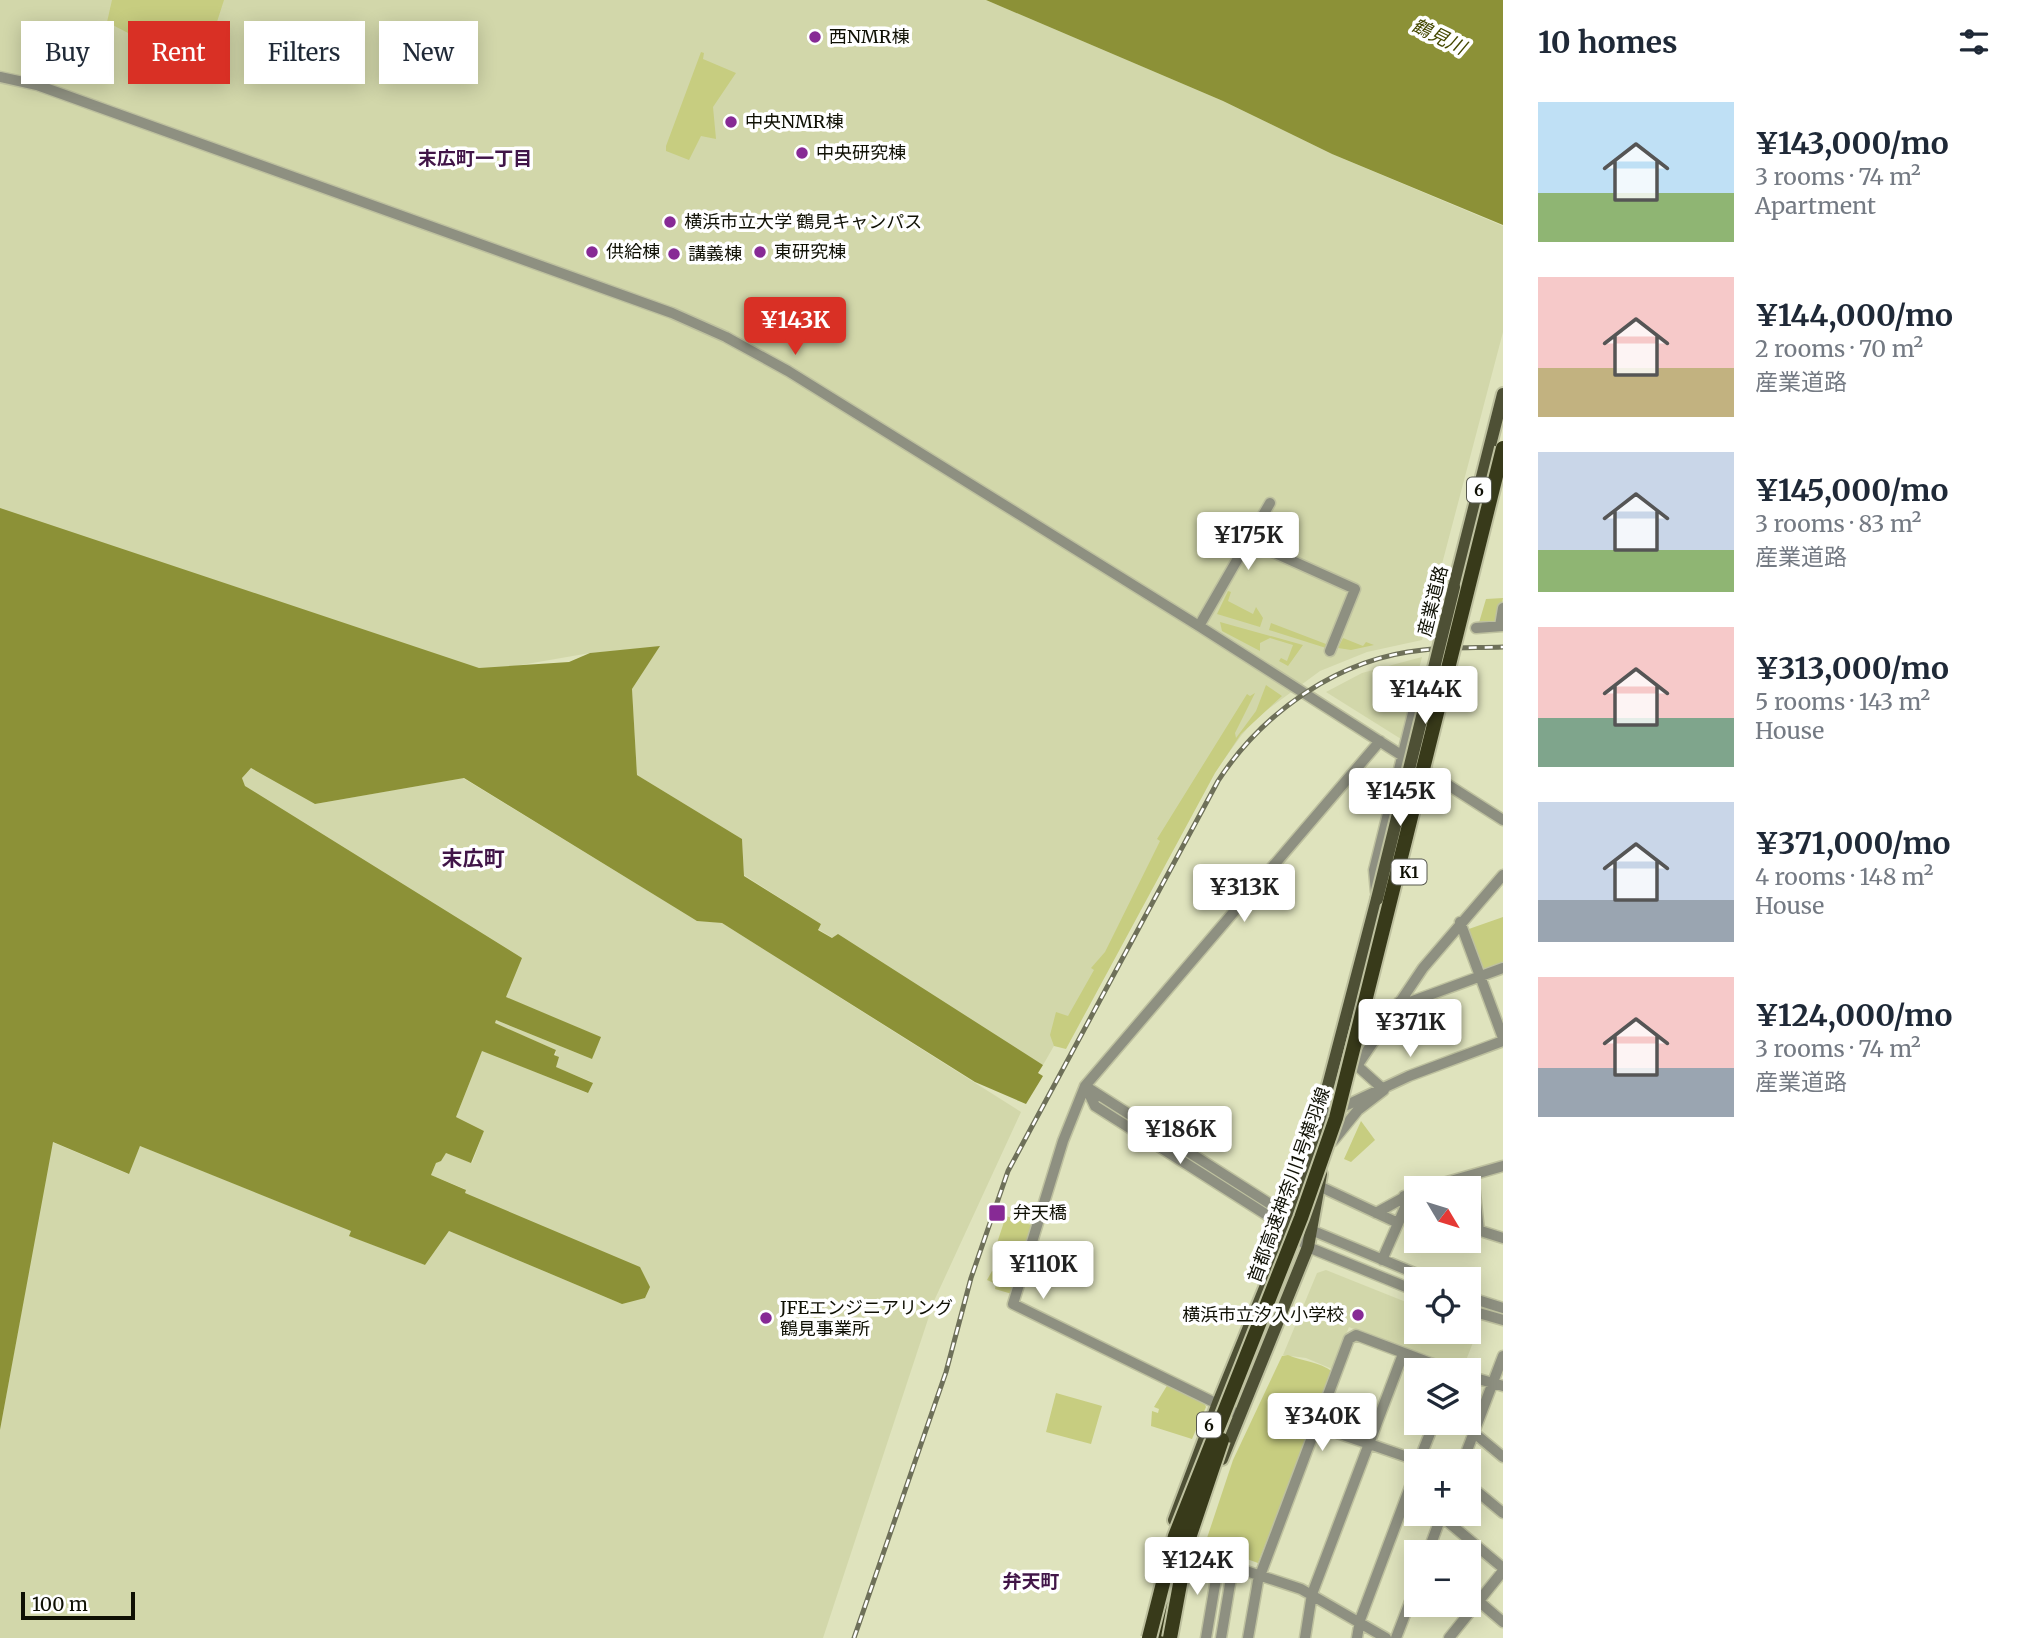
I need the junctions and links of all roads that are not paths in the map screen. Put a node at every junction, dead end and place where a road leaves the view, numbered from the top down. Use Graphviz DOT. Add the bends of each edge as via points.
graph roads {
  1 [pos="0,77"];
  2 [pos="1503,394"];
  3 [pos="1503,448"];
  4 [pos="1503,488"];
  5 [pos="1270,503"];
  6 [pos="1248,541"];
  7 [pos="1503,608"];
  8 [pos="1199,626"];
  9 [pos="1501,626"];
  10 [pos="1476,628"];
  11 [pos="1330,651"];
  12 [pos="1419,689"];
  13 [pos="1380,741"];
  14 [pos="1402,756"];
  15 [pos="1503,821"];
  16 [pos="1503,875"];
  17 [pos="1377,899"];
  18 [pos="1460,922"];
  19 [pos="1503,968"];
  20 [pos="1481,976"];
  21 [pos="1399,1002"];
  22 [pos="1503,1039"];
  23 [pos="1337,1056"];
  24 [pos="1357,1066"];
  25 [pos="1085,1086"];
  26 [pos="1384,1090"];
  27 [pos="1332,1112"];
  28 [pos="1318,1126"];
  29 [pos="1325,1153"];
  30 [pos="1503,1166"];
  31 [pos="1473,1175"];
  32 [pos="1469,1176"];
  33 [pos="1319,1186"];
  34 [pos="1404,1204"];
  35 [pos="1404,1212"];
  36 [pos="1377,1213"];
  37 [pos="1398,1223"];
  38 [pos="1291,1224"];
  39 [pos="1311,1230"];
  40 [pos="1481,1231"];
  41 [pos="1503,1238"];
  42 [pos="1308,1247"];
  43 [pos="1382,1260"];
  44 [pos="1404,1269"];
  45 [pos="1404,1286"];
  46 [pos="1481,1299"];
  47 [pos="1503,1306"];
  48 [pos="1481,1314"];
  49 [pos="1503,1320"];
  50 [pos="1403,1354"];
  51 [pos="1503,1356"];
  52 [pos="1414,1358"];
  53 [pos="1481,1380"];
  54 [pos="1498,1385"];
  55 [pos="1218,1403"];
  56 [pos="1240,1415"];
  57 [pos="1481,1417"];
  58 [pos="1317,1426"];
  59 [pos="1429,1435"];
  60 [pos="1477,1435"];
  61 [pos="1370,1444"];
  62 [pos="1503,1457"];
  63 [pos="1481,1495"];
  64 [pos="1204,1501"];
  65 [pos="1404,1503"];
  66 [pos="1503,1513"];
  67 [pos="1454,1526"];
  68 [pos="1191,1553"];
  69 [pos="1219,1562"];
  70 [pos="1233,1566"];
  71 [pos="1503,1569"];
  72 [pos="1261,1574"];
  73 [pos="1312,1594"];
  74 [pos="1481,1598"];
  75 [pos="1481,1603"];
  76 [pos="1152,1615"];
  77 [pos="1404,1617"];
  78 [pos="1466,1617"];
  79 [pos="1360,1620"];
  80 [pos="1503,1622"];
  81 [pos="1150,1638"];
  82 [pos="1163,1638"];
  83 [pos="1170,1638"];
  84 [pos="1176,1638"];
  85 [pos="1206,1638"];
  86 [pos="1221,1638"];
  87 [pos="1248,1638"];
  88 [pos="1304,1638"];
  89 [pos="1357,1638"];
  90 [pos="1386,1638"];
  91 [pos="1396,1638"];
  92 [pos="1449,1638"];
  1 -- 8 [label="street" via="130,118 672,313 726,337"];
  2 -- 17 [label="main road, 産業道路 / 6, bridge"];
  3 -- 81 [label="highway, 首都高速神奈川1号横羽線 / K1, bridge" via="1336,1118 1305,1208 1185,1509"];
  4 -- 83 [label="highway, 首都高速神奈川1号横羽線 / K1, bridge" via="1345,1120 1196,1514"];
  5 -- 6 [label="street"];
  6 -- 8 [label="street"];
  6 -- 11 [label="street" via="1355,589"];
  7 -- 9 [label="street"];
  8 -- 13 [label="street"];
  9 -- 10 [label="street"];
  12 -- 14 [label="street"];
  13 -- 14 [label="street"];
  13 -- 25 [label="street"];
  14 -- 15 [label="street"];
  14 -- 17 [label="street" via="1374,870"];
  16 -- 18 [label="street"];
  17 -- 23 [label="main road, 産業道路 / 6"];
  18 -- 20 [label="street"];
  18 -- 21 [label="street"];
  19 -- 20 [label="street"];
  20 -- 21 [label="street"];
  20 -- 22 [label="street"];
  21 -- 24 [label="street"];
  22 -- 26 [label="street"];
  23 -- 24 [label="street"];
  23 -- 27 [label="main road, 産業道路 / 6"];
  23 -- 28 [label="main road, 産業道路 / 6"];
  24 -- 26 [label="street"];
  25 -- 38 [label="street"];
  25 -- 55 [label="street" via="1063,1141 1013,1304"];
  26 -- 27 [label="street"];
  26 -- 29 [label="street" via="1345,1124"];
  27 -- 28 [label="street"];
  27 -- 29 [label="main road, 産業道路 / 6"];
  28 -- 38 [label="main road, 産業道路 / 6"];
  29 -- 33 [label="main road, 産業道路 / 6"];
  30 -- 31 [label="street"];
  31 -- 32 [label="street"];
  33 -- 36 [label="street"];
  33 -- 39 [label="main road, 産業道路 / 6"];
  34 -- 36 [label="street"];
  35 -- 37 [label="street"];
  36 -- 37 [label="street"];
  37 -- 43 [label="street"];
  38 -- 39 [label="street"];
  38 -- 42 [label="street"];
  38 -- 55 [label="main road, 産業道路 / 6"];
  39 -- 42 [label="main road, 産業道路 / 6"];
  39 -- 43 [label="street"];
  40 -- 41 [label="street"];
  42 -- 45 [label="street"];
  42 -- 56 [label="main road, 産業道路 / 6"];
  43 -- 44 [label="street"];
  46 -- 47 [label="street"];
  48 -- 49 [label="street"];
  50 -- 52 [label="street"];
  50 -- 58 [label="street" via="1356,1335 1349,1339"];
  50 -- 61 [label="street"];
  51 -- 54 [label="street"];
  53 -- 54 [label="street"];
  54 -- 57 [label="street"];
  55 -- 56 [label="street"];
  55 -- 76 [label="main road, 産業道路 / 6" via="1167,1543"];
  56 -- 64 [label="main road, 産業道路 / 6"];
  58 -- 61 [label="street"];
  58 -- 72 [label="street"];
  59 -- 61 [label="street" via="1419,1461"];
  60 -- 62 [label="street"];
  61 -- 73 [label="street"];
  63 -- 66 [label="street"];
  64 -- 68 [label="main road, 産業道路 / 6"];
  64 -- 82 [label="highway" via="1180,1556"];
  65 -- 79 [label="street"];
  67 -- 71 [label="street"];
  68 -- 69 [label="street"];
  68 -- 84 [label="main road, 産業道路 / 6"];
  69 -- 70 [label="street"];
  69 -- 85 [label="street"];
  70 -- 72 [label="street"];
  70 -- 86 [label="street"];
  71 -- 74 [label="street"];
  72 -- 73 [label="street"];
  72 -- 87 [label="street"];
  73 -- 79 [label="street"];
  73 -- 88 [label="street"];
  75 -- 80 [label="street"];
  76 -- 81 [label="highway"];
  77 -- 91 [label="street"];
  78 -- 92 [label="street"];
  79 -- 89 [label="street"];
  79 -- 90 [label="street"];
}
